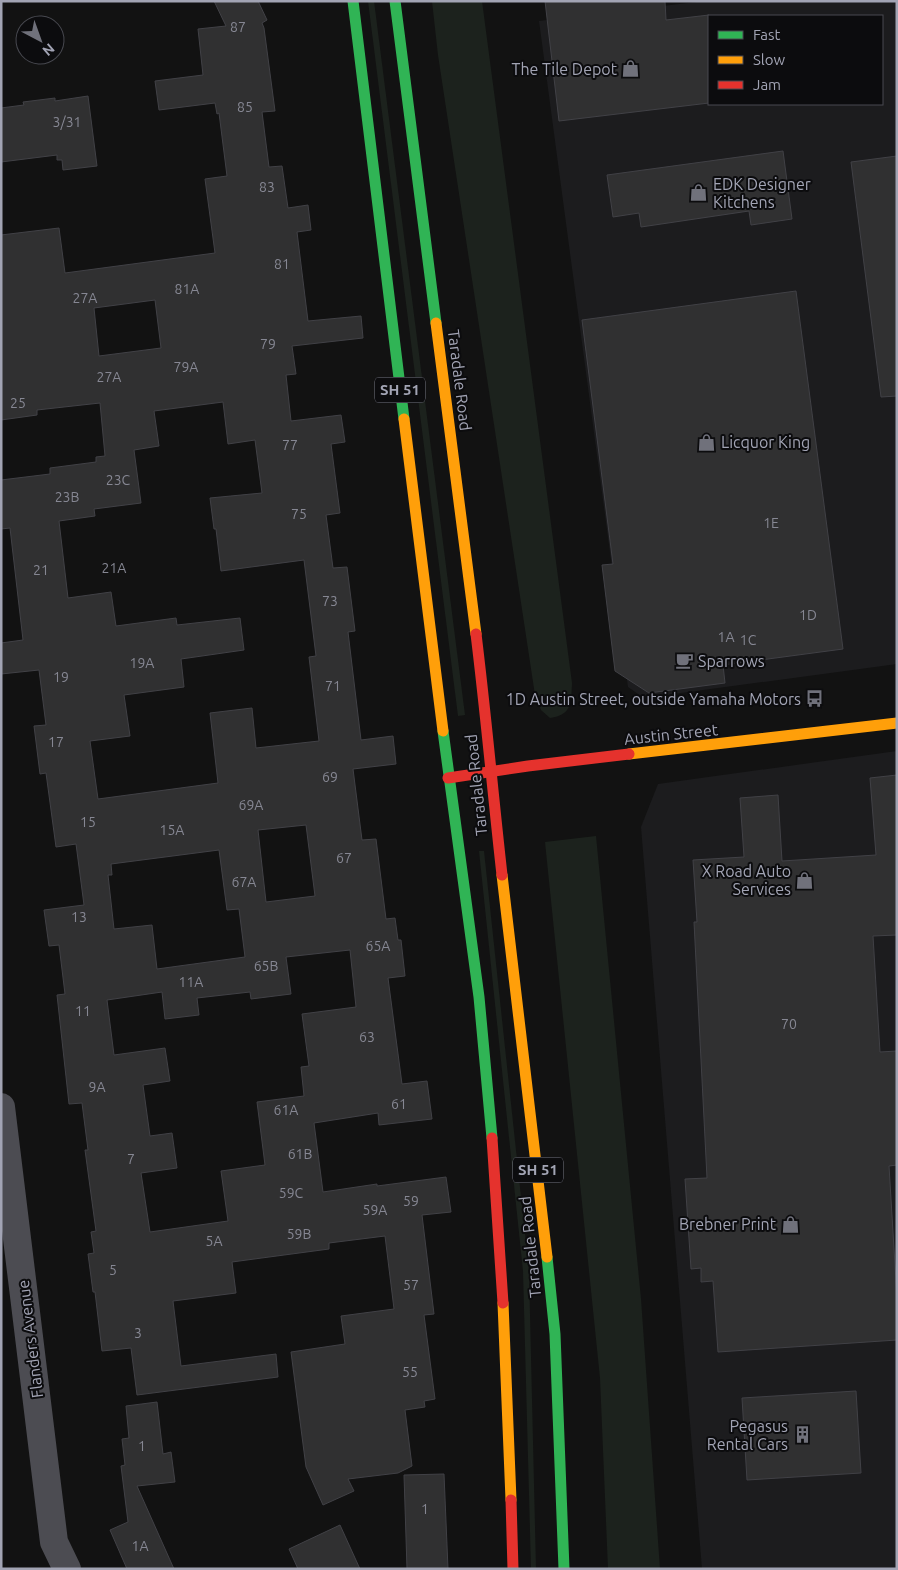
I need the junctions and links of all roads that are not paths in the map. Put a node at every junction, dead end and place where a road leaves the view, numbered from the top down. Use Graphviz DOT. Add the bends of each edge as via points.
graph roads {
  1 [pos="353,1"];
  2 [pos="395,1"];
  3 [pos="897,724"];
  4 [pos="490,772"];
  5 [pos="448,778"];
  6 [pos="1,1107"];
  7 [pos="67,1569"];
  8 [pos="513,1569"];
  9 [pos="564,1569"];
  1 -- 5 [label="main road, Taradale Road / SH 51"];
  2 -- 4 [label="main road, Taradale Road / SH 51" via="486,712"];
  3 -- 4 [label="main road, Austin Street"];
  4 -- 5 [label="main road, Austin Street"];
  4 -- 9 [label="main road, Taradale Road / SH 51" via="555,1334"];
  5 -- 8 [label="main road, Taradale Road / SH 51" via="477,970 494,1139"];
  6 -- 7 [label="street, Flanders Avenue" via="54,1542"];
}
